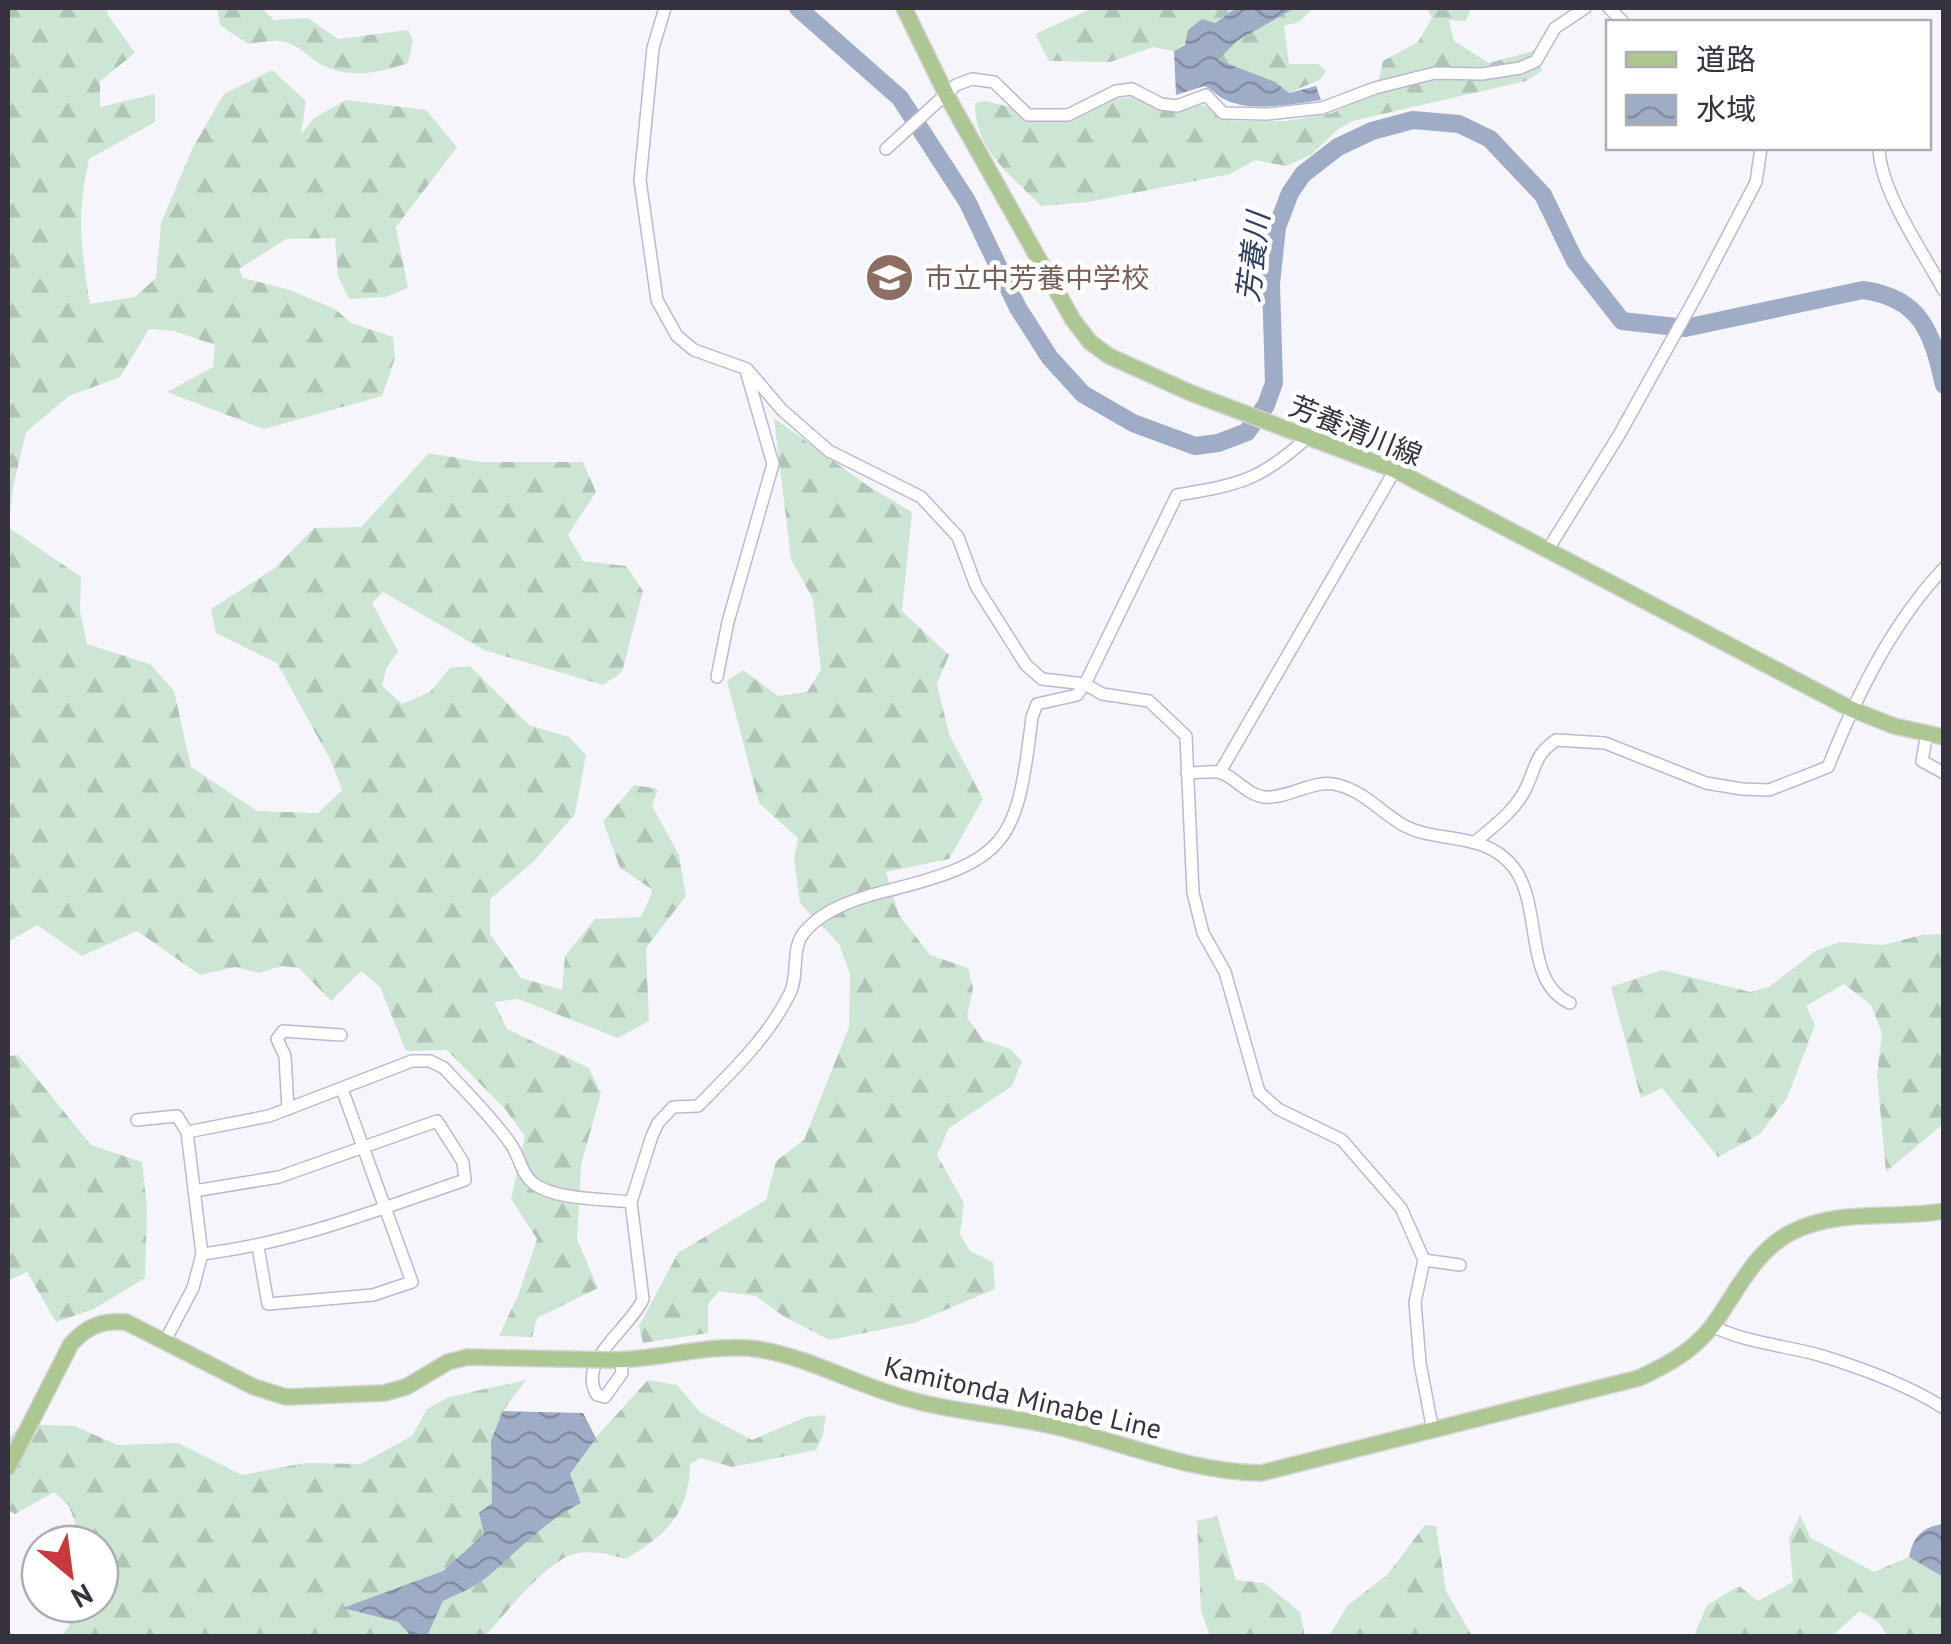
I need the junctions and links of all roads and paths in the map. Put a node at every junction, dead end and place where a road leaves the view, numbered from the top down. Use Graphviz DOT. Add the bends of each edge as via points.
graph roads {
  1 [pos="904,8"];
  2 [pos="1585,8"];
  3 [pos="660,10"];
  4 [pos="942,100"];
  5 [pos="886,150"];
  6 [pos="1761,150"];
  7 [pos="1879,150"];
  8 [pos="1944,291"];
  9 [pos="746,370"];
  10 [pos="1309,436"];
  11 [pos="1394,470"];
  12 [pos="1547,550"];
  13 [pos="1944,568"];
  14 [pos="717,676"];
  15 [pos="1085,684"];
  16 [pos="1851,709"];
  17 [pos="1935,735"];
  18 [pos="1220,772"];
  19 [pos="1187,773"];
  20 [pos="1944,773"];
  21 [pos="1475,842"];
  22 [pos="1570,1003"];
  23 [pos="340,1035"];
  24 [pos="342,1090"];
  25 [pos="288,1109"];
  26 [pos="137,1120"];
  27 [pos="187,1132"];
  28 [pos="362,1148"];
  29 [pos="194,1191"];
  30 [pos="631,1202"];
  31 [pos="385,1208"];
  32 [pos="1944,1211"];
  33 [pos="258,1247"];
  34 [pos="202,1254"];
  35 [pos="1424,1260"];
  36 [pos="1460,1265"];
  37 [pos="1712,1326"];
  38 [pos="166,1340"];
  39 [pos="617,1360"];
  40 [pos="1944,1408"];
  41 [pos="1433,1431"];
  42 [pos="8,1468"];
  1 -- 4 [label="main road, 芳養清川線"];
  2 -- 4 [label="street" via="1555,28 1536,61 1520,68 1435,73 1322,108 1223,113 1206,96 1177,106 1132,89 1089,101 1068,115 1028,115 994,82 972,79"];
  3 -- 9 [label="street" via="640,180 658,300 677,336 694,350"];
  4 -- 5 [label="street"];
  4 -- 10 [label="main road, 芳養清川線" via="1090,342 1230,408"];
  6 -- 12 [label="street" via="1756,182 1700,288"];
  7 -- 8 [label="street" via="1896,202"];
  9 -- 14 [label="street" via="773,464"];
  9 -- 15 [label="street" via="828,451 921,497 958,538 976,586 1042,680"];
  10 -- 11 [label="main road, 芳養清川線"];
  10 -- 15 [label="street" via="1276,467 1234,486 1177,495"];
  11 -- 12 [label="main road, 芳養清川線"];
  11 -- 18 [label="street"];
  12 -- 16 [label="main road, 芳養清川線"];
  13 -- 16 [label="street" via="1889,642"];
  15 -- 19 [label="street" via="1102,694 1149,701 1186,736"];
  15 -- 30 [label="street" via="1077,695 1037,704 1020,801 1001,840 963,868 839,907 798,938 793,988 774,1022 698,1106 673,1107 658,1123"];
  16 -- 17 [label="main road, 芳養清川線"];
  16 -- 21 [label="street" via="1828,767 1769,790 1706,783 1621,748 1556,740 1533,764 1514,806"];
  17 -- 20 [label="street" via="1922,761"];
  18 -- 19 [label="street"];
  18 -- 21 [label="street" via="1259,797 1334,783 1404,826"];
  19 -- 35 [label="street" via="1193,893 1202,933 1231,990 1259,1092 1278,1109 1342,1140 1401,1208"];
  21 -- 22 [label="street" via="1512,865 1526,888 1543,974 1554,996"];
  23 -- 25 [label="street" via="283,1031 278,1039"];
  24 -- 25 [label="street"];
  24 -- 28 [label="street"];
  24 -- 30 [label="street" via="412,1061 430,1061 444,1068 512,1145 533,1183"];
  25 -- 27 [label="street"];
  26 -- 27 [label="street" via="177,1116"];
  27 -- 29 [label="street"];
  28 -- 29 [label="street" via="279,1177"];
  28 -- 31 [label="street"];
  28 -- 31 [label="street" via="437,1122 463,1162 465,1180"];
  29 -- 34 [label="street"];
  30 -- 39 [label="street" via="643,1299 600,1354 592,1386 598,1395 605,1397 622,1373"];
  31 -- 33 [label="street"];
  31 -- 33 [label="street" via="412,1282 373,1295 268,1304"];
  32 -- 37 [label="main road, Kamitonda Minabe Line" via="1854,1215 1789,1233 1751,1268"];
  33 -- 34 [label="street"];
  34 -- 38 [label="street"];
  35 -- 36 [label="street"];
  35 -- 41 [label="street" via="1415,1302"];
  37 -- 40 [label="street" via="1877,1375"];
  37 -- 41 [label="main road, Kamitonda Minabe Line" via="1678,1360 1639,1378"];
  38 -- 39 [label="main road, Kamitonda Minabe Line, bridge" via="286,1397 384,1393 468,1357"];
  38 -- 42 [label="main road, Kamitonda Minabe Line" via="108,1320 81,1333"];
  39 -- 41 [label="main road, Kamitonda Minabe Line" via="754,1349 931,1405 1015,1417 1211,1470 1261,1473"];
}
